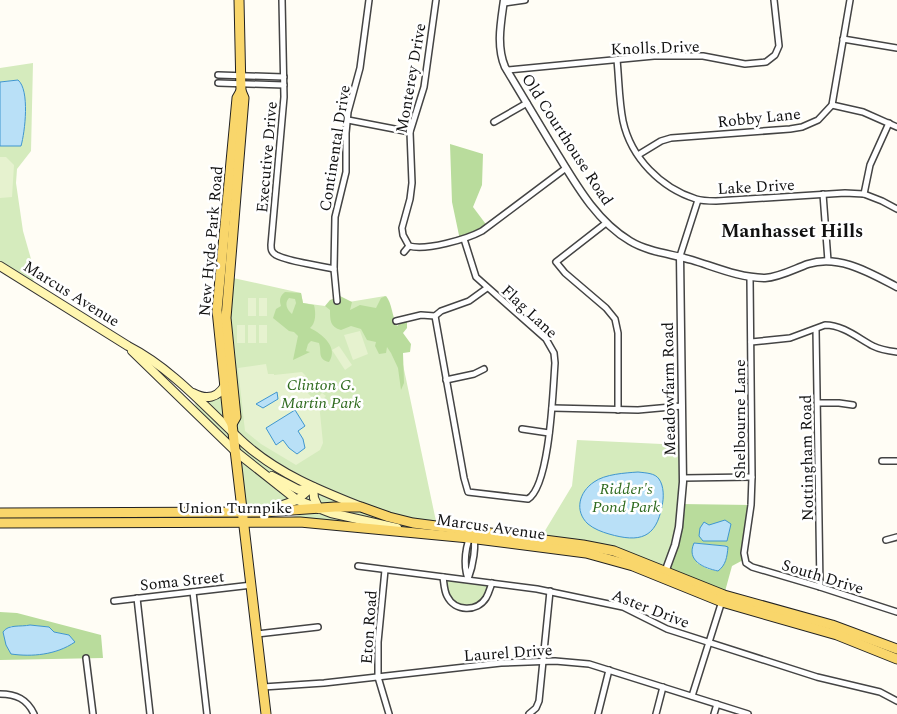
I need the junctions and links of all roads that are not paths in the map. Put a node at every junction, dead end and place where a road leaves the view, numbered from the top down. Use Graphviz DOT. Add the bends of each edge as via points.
graph roads {
  1 [pos="239,0"];
  2 [pos="282,0"];
  3 [pos="369,0"];
  4 [pos="436,0"];
  5 [pos="525,0"];
  6 [pos="774,0"];
  7 [pos="850,0"];
  8 [pos="504,1"];
  9 [pos="843,39"];
  10 [pos="897,48"];
  11 [pos="617,60"];
  12 [pos="507,70"];
  13 [pos="218,74"];
  14 [pos="284,77"];
  15 [pos="218,83"];
  16 [pos="241,83"];
  17 [pos="284,85"];
  18 [pos="527,103"];
  19 [pos="832,105"];
  20 [pos="348,120"];
  21 [pos="494,122"];
  22 [pos="889,123"];
  23 [pos="897,127"];
  24 [pos="410,132"];
  25 [pos="638,155"];
  26 [pos="566,168"];
  27 [pos="823,194"];
  28 [pos="864,194"];
  29 [pos="698,200"];
  30 [pos="897,209"];
  31 [pos="606,223"];
  32 [pos="464,239"];
  33 [pos="409,246"];
  34 [pos="404,252"];
  35 [pos="680,256"];
  36 [pos="828,261"];
  37 [pos="0,266"];
  38 [pos="334,268"];
  39 [pos="750,278"];
  40 [pos="897,287"];
  41 [pos="487,288"];
  42 [pos="337,301"];
  43 [pos="434,316"];
  44 [pos="396,322"];
  45 [pos="816,329"];
  46 [pos="751,342"];
  47 [pos="128,346"];
  48 [pos="897,352"];
  49 [pos="484,370"];
  50 [pos="446,380"];
  51 [pos="225,385"];
  52 [pos="187,390"];
  53 [pos="818,403"];
  54 [pos="853,405"];
  55 [pos="682,406"];
  56 [pos="552,408"];
  57 [pos="618,410"];
  58 [pos="207,422"];
  59 [pos="233,428"];
  60 [pos="522,429"];
  61 [pos="549,432"];
  62 [pos="235,451"];
  63 [pos="882,461"];
  64 [pos="897,461"];
  65 [pos="250,464"];
  66 [pos="752,477"];
  67 [pos="683,478"];
  68 [pos="311,486"];
  69 [pos="297,500"];
  70 [pos="360,507"];
  71 [pos="319,509"];
  72 [pos="256,512"];
  73 [pos="0,513"];
  74 [pos="243,516"];
  75 [pos="297,522"];
  76 [pos="0,523"];
  77 [pos="472,536"];
  78 [pos="897,537"];
  79 [pos="886,540"];
  80 [pos="745,559"];
  81 [pos="358,566"];
  82 [pos="384,570"];
  83 [pos="664,574"];
  84 [pos="443,577"];
  85 [pos="468,580"];
  86 [pos="492,583"];
  87 [pos="252,585"];
  88 [pos="820,587"];
  89 [pos="550,591"];
  90 [pos="193,592"];
  91 [pos="137,598"];
  92 [pos="723,598"];
  93 [pos="114,601"];
  94 [pos="897,612"];
  95 [pos="318,627"];
  96 [pos="257,634"];
  97 [pos="709,642"];
  98 [pos="897,649"];
  99 [pos="86,658"];
  100 [pos="897,660"];
  101 [pos="543,661"];
  102 [pos="608,670"];
  103 [pos="378,677"];
  104 [pos="263,687"];
  105 [pos="663,687"];
  106 [pos="0,694"];
  107 [pos="692,696"];
  108 [pos="897,701"];
  109 [pos="717,704"];
  110 [pos="34,714"];
  111 [pos="93,714"];
  112 [pos="150,714"];
  113 [pos="207,714"];
  114 [pos="266,714"];
  115 [pos="389,714"];
  116 [pos="529,714"];
  117 [pos="598,714"];
  118 [pos="656,714"];
  119 [pos="714,714"];
  120 [pos="748,714"];
  1 -- 16 [label="main road, New Hyde Park Road"];
  2 -- 14 [label="street, Executive Drive"];
  3 -- 20 [label="street, Continental Drive" via="360,68"];
  4 -- 24 [label="street, Monterey Drive" via="424,87"];
  5 -- 8 [label="street"];
  6 -- 11 [label="street, Knolls Drive" via="779,46 775,55 766,62 745,64 696,55"];
  7 -- 9 [label="street"];
  8 -- 12 [label="street, Old Courthouse Road" via="500,52"];
  9 -- 10 [label="street"];
  9 -- 19 [label="street"];
  11 -- 12 [label="street, Knolls Drive"];
  11 -- 25 [label="street, Lake Drive" via="623,122"];
  12 -- 18 [label="street, Old Courthouse Road"];
  13 -- 16 [label="street"];
  14 -- 16 [label="street"];
  14 -- 17 [label="street, Executive Drive"];
  15 -- 16 [label="street"];
  16 -- 17 [label="street"];
  16 -- 51 [label="main road, New Hyde Park Road" via="217,310"];
  16 -- 59 [label="main road, New Hyde Park Road" via="244,98 226,318 236,417"];
  17 -- 38 [label="street, Executive Drive" via="270,244 275,255"];
  18 -- 21 [label="street"];
  18 -- 26 [label="street, Old Courthouse Road"];
  19 -- 22 [label="street" via="863,112"];
  19 -- 25 [label="street, Robby Lane" via="818,120 802,127 671,138"];
  20 -- 24 [label="street"];
  20 -- 38 [label="street, Continental Drive" via="346,172 335,217"];
  22 -- 23 [label="street"];
  22 -- 28 [label="street" via="870,165"];
  24 -- 33 [label="street, Monterey Drive" via="412,183 402,228"];
  25 -- 29 [label="street, Lake Drive" via="658,178"];
  26 -- 31 [label="street, Old Courthouse Road"];
  26 -- 32 [label="street" via="482,231"];
  27 -- 28 [label="street, Lake Drive"];
  27 -- 29 [label="street, Lake Drive" via="728,202"];
  27 -- 36 [label="street"];
  28 -- 30 [label="street, Lake Drive"];
  29 -- 35 [label="street, Meadowfarm Road"];
  31 -- 35 [label="street, Old Courthouse Road" via="633,243"];
  31 -- 57 [label="street" via="556,262 614,319 618,332"];
  32 -- 33 [label="street" via="420,248"];
  32 -- 41 [label="street, Flag Lane" via="474,274"];
  33 -- 34 [label="street"];
  35 -- 39 [label="street, Old Courthouse Road"];
  35 -- 55 [label="street, Meadowfarm Road"];
  36 -- 39 [label="street, Old Courthouse Road" via="774,276"];
  36 -- 40 [label="street, Old Courthouse Road" via="858,267"];
  37 -- 47 [label="main road, Marcus Avenue"];
  38 -- 42 [label="street, Continental Drive"];
  39 -- 46 [label="street, Shelbourne Lane"];
  41 -- 43 [label="street"];
  41 -- 56 [label="street, Flag Lane" via="552,347 555,363"];
  43 -- 44 [label="street" via="427,314"];
  43 -- 50 [label="street"];
  45 -- 46 [label="street" via="782,340"];
  45 -- 48 [label="street" via="825,325 836,327 876,347"];
  45 -- 53 [label="street, Nottingham Road"];
  46 -- 66 [label="street, Shelbourne Lane"];
  47 -- 52 [label="main road, Marcus Avenue" via="145,355"];
  47 -- 58 [label="main road, Marcus Avenue"];
  49 -- 50 [label="street"];
  50 -- 61 [label="street, Flag Lane" via="468,492 524,499 532,496 540,481"];
  51 -- 52 [label="main road" via="214,396 197,395"];
  51 -- 59 [label="main road, New Hyde Park Road" via="228,417"];
  52 -- 59 [label="main road, Marcus Avenue"];
  53 -- 54 [label="street"];
  53 -- 88 [label="street, Nottingham Road"];
  55 -- 57 [label="street"];
  55 -- 67 [label="street, Meadowfarm Road"];
  56 -- 57 [label="street"];
  56 -- 61 [label="street, Flag Lane"];
  58 -- 59 [label="main road" via="220,430"];
  58 -- 62 [label="main road, Marcus Avenue"];
  59 -- 62 [label="main road, New Hyde Park Road"];
  59 -- 68 [label="main road, Marcus Avenue" via="246,444 268,461"];
  60 -- 61 [label="street"];
  62 -- 65 [label="main road, Marcus Avenue"];
  62 -- 74 [label="main road, New Hyde Park Road"];
  63 -- 64 [label="street"];
  65 -- 68 [label="main road" via="297,490"];
  65 -- 69 [label="main road, Marcus Avenue"];
  66 -- 67 [label="street"];
  66 -- 80 [label="street, Shelbourne Lane"];
  67 -- 83 [label="street, Meadowfarm Road" via="679,527"];
  68 -- 69 [label="main road"];
  68 -- 70 [label="main road, Marcus Avenue"];
  68 -- 71 [label="main road"];
  69 -- 71 [label="main road, Marcus Avenue"];
  69 -- 72 [label="main road"];
  70 -- 71 [label="main road, Union Turnpike"];
  70 -- 77 [label="main road, Marcus Avenue" via="413,524"];
  71 -- 72 [label="main road, Union Turnpike"];
  71 -- 75 [label="main road" via="301,516"];
  71 -- 77 [label="main road, Marcus Avenue" via="392,527"];
  72 -- 74 [label="main road, Union Turnpike"];
  73 -- 74 [label="main road, Union Turnpike"];
  74 -- 75 [label="main road, Union Turnpike"];
  74 -- 76 [label="main road, Union Turnpike"];
  74 -- 87 [label="main road, New Hyde Park Road"];
  75 -- 77 [label="main road, Union Turnpike"];
  77 -- 83 [label="main road, Marcus Avenue" via="600,548 628,555"];
  77 -- 85 [label="street" via="465,570"];
  78 -- 79 [label="street"];
  80 -- 88 [label="street, South Drive" via="752,568"];
  81 -- 82 [label="street, Aster Drive"];
  82 -- 84 [label="street, Aster Drive"];
  82 -- 103 [label="street, Eton Road"];
  83 -- 92 [label="main road, Marcus Avenue"];
  84 -- 85 [label="street, Aster Drive"];
  84 -- 86 [label="street" via="449,599 465,608 482,603"];
  85 -- 86 [label="street, Aster Drive"];
  86 -- 89 [label="street, Aster Drive"];
  87 -- 90 [label="street, Soma Street"];
  87 -- 96 [label="main road, New Hyde Park Road"];
  88 -- 94 [label="street, South Drive"];
  89 -- 97 [label="street, Aster Drive" via="623,607 667,629"];
  89 -- 101 [label="street"];
  90 -- 91 [label="street, Soma Street"];
  90 -- 113 [label="street"];
  91 -- 93 [label="street, Soma Street"];
  91 -- 112 [label="street"];
  92 -- 97 [label="street"];
  92 -- 98 [label="main road, Marcus Avenue" via="832,625"];
  92 -- 100 [label="main road, Marcus Avenue" via="837,635"];
  95 -- 96 [label="street"];
  96 -- 104 [label="main road, New Hyde Park Road"];
  97 -- 107 [label="street"];
  97 -- 108 [label="street, Aster Drive" via="817,677 880,692"];
  99 -- 111 [label="street"];
  101 -- 102 [label="street, Laurel Drive" via="575,662"];
  101 -- 103 [label="street, Laurel Drive" via="501,662"];
  101 -- 116 [label="street" via="539,701"];
  102 -- 105 [label="street, Laurel Drive"];
  102 -- 117 [label="street"];
  103 -- 104 [label="street, Laurel Drive"];
  103 -- 115 [label="street, Eton Road"];
  104 -- 114 [label="main road, New Hyde Park Road"];
  105 -- 107 [label="street, Laurel Drive"];
  105 -- 118 [label="street"];
  106 -- 110 [label="street" via="23,700"];
  107 -- 109 [label="street, Laurel Drive"];
  109 -- 119 [label="street"];
  109 -- 120 [label="street, Laurel Drive"];
}
